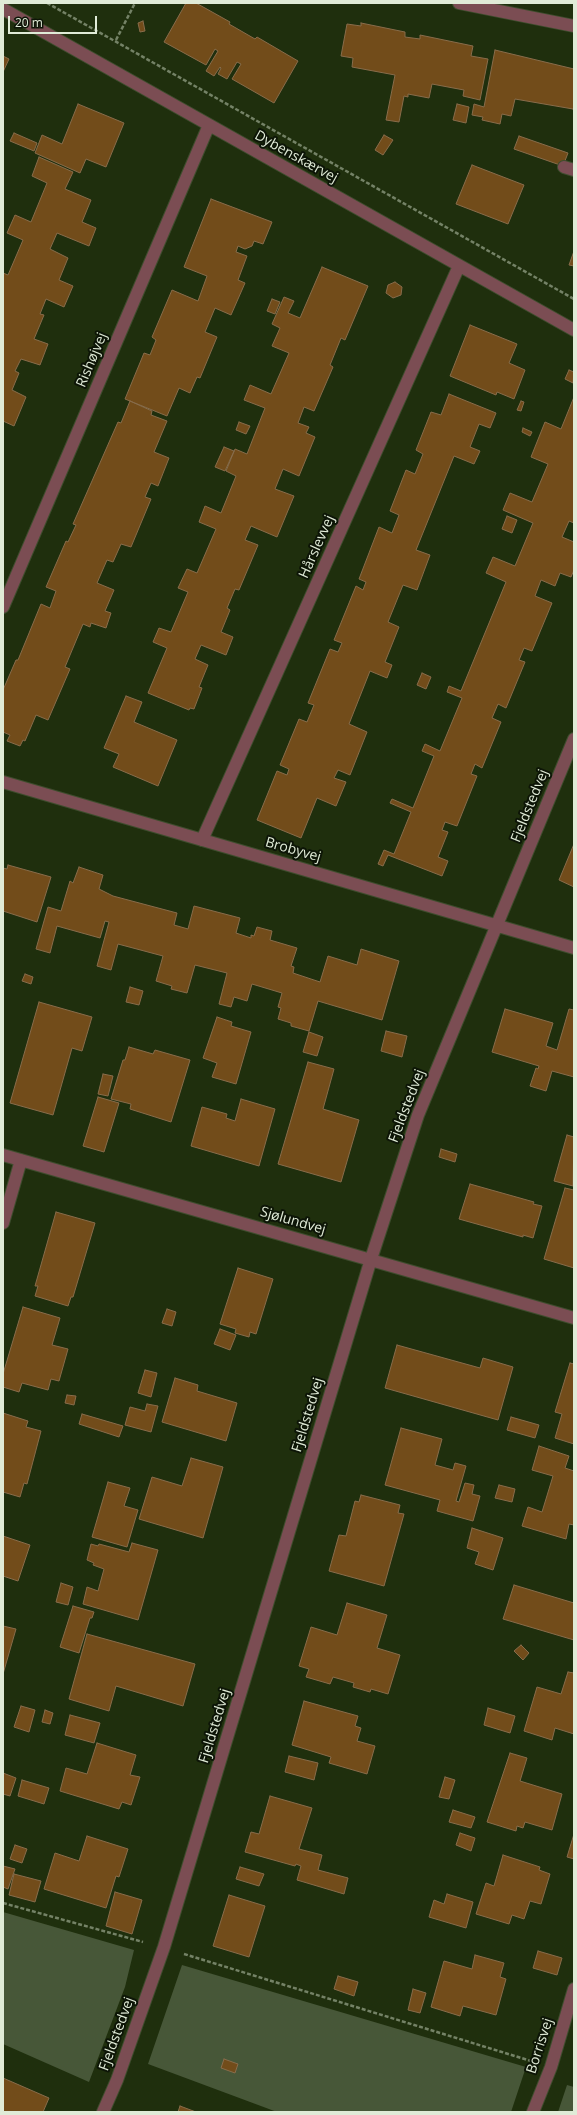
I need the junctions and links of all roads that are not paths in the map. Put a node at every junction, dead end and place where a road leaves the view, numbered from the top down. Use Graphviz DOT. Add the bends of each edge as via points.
graph roads {
  1 [pos="458,3"];
  2 [pos="3,9"];
  3 [pos="574,26"];
  4 [pos="209,125"];
  5 [pos="459,266"];
  6 [pos="574,330"];
  7 [pos="3,607"];
  8 [pos="574,739"];
  9 [pos="3,782"];
  10 [pos="202,840"];
  11 [pos="497,925"];
  12 [pos="574,948"];
  13 [pos="3,1155"];
  14 [pos="21,1160"];
  15 [pos="3,1223"];
  16 [pos="371,1259"];
  17 [pos="574,1318"];
  18 [pos="574,1989"];
  19 [pos="103,2112"];
  20 [pos="533,2112"];
  1 -- 3 [label="street"];
  2 -- 4 [label="street, Dybenskærvej"];
  4 -- 5 [label="street, Dybenskærvej"];
  4 -- 7 [label="street, Rishøjvej"];
  5 -- 6 [label="street, Dybenskærvej"];
  5 -- 10 [label="street, Hårslevvej"];
  8 -- 11 [label="street, Fjeldstedvej"];
  9 -- 10 [label="street, Brobyvej"];
  10 -- 11 [label="street, Brobyvej"];
  11 -- 12 [label="street, Brobyvej"];
  11 -- 16 [label="street, Fjeldstedvej" via="418,1115"];
  13 -- 14 [label="street, Sjølundvej"];
  14 -- 15 [label="street"];
  14 -- 16 [label="street, Sjølundvej"];
  16 -- 17 [label="street, Sjølundvej"];
  16 -- 19 [label="street, Fjeldstedvej" via="164,1947 117,2080"];
  18 -- 20 [label="street, Borrisvej"];
}
